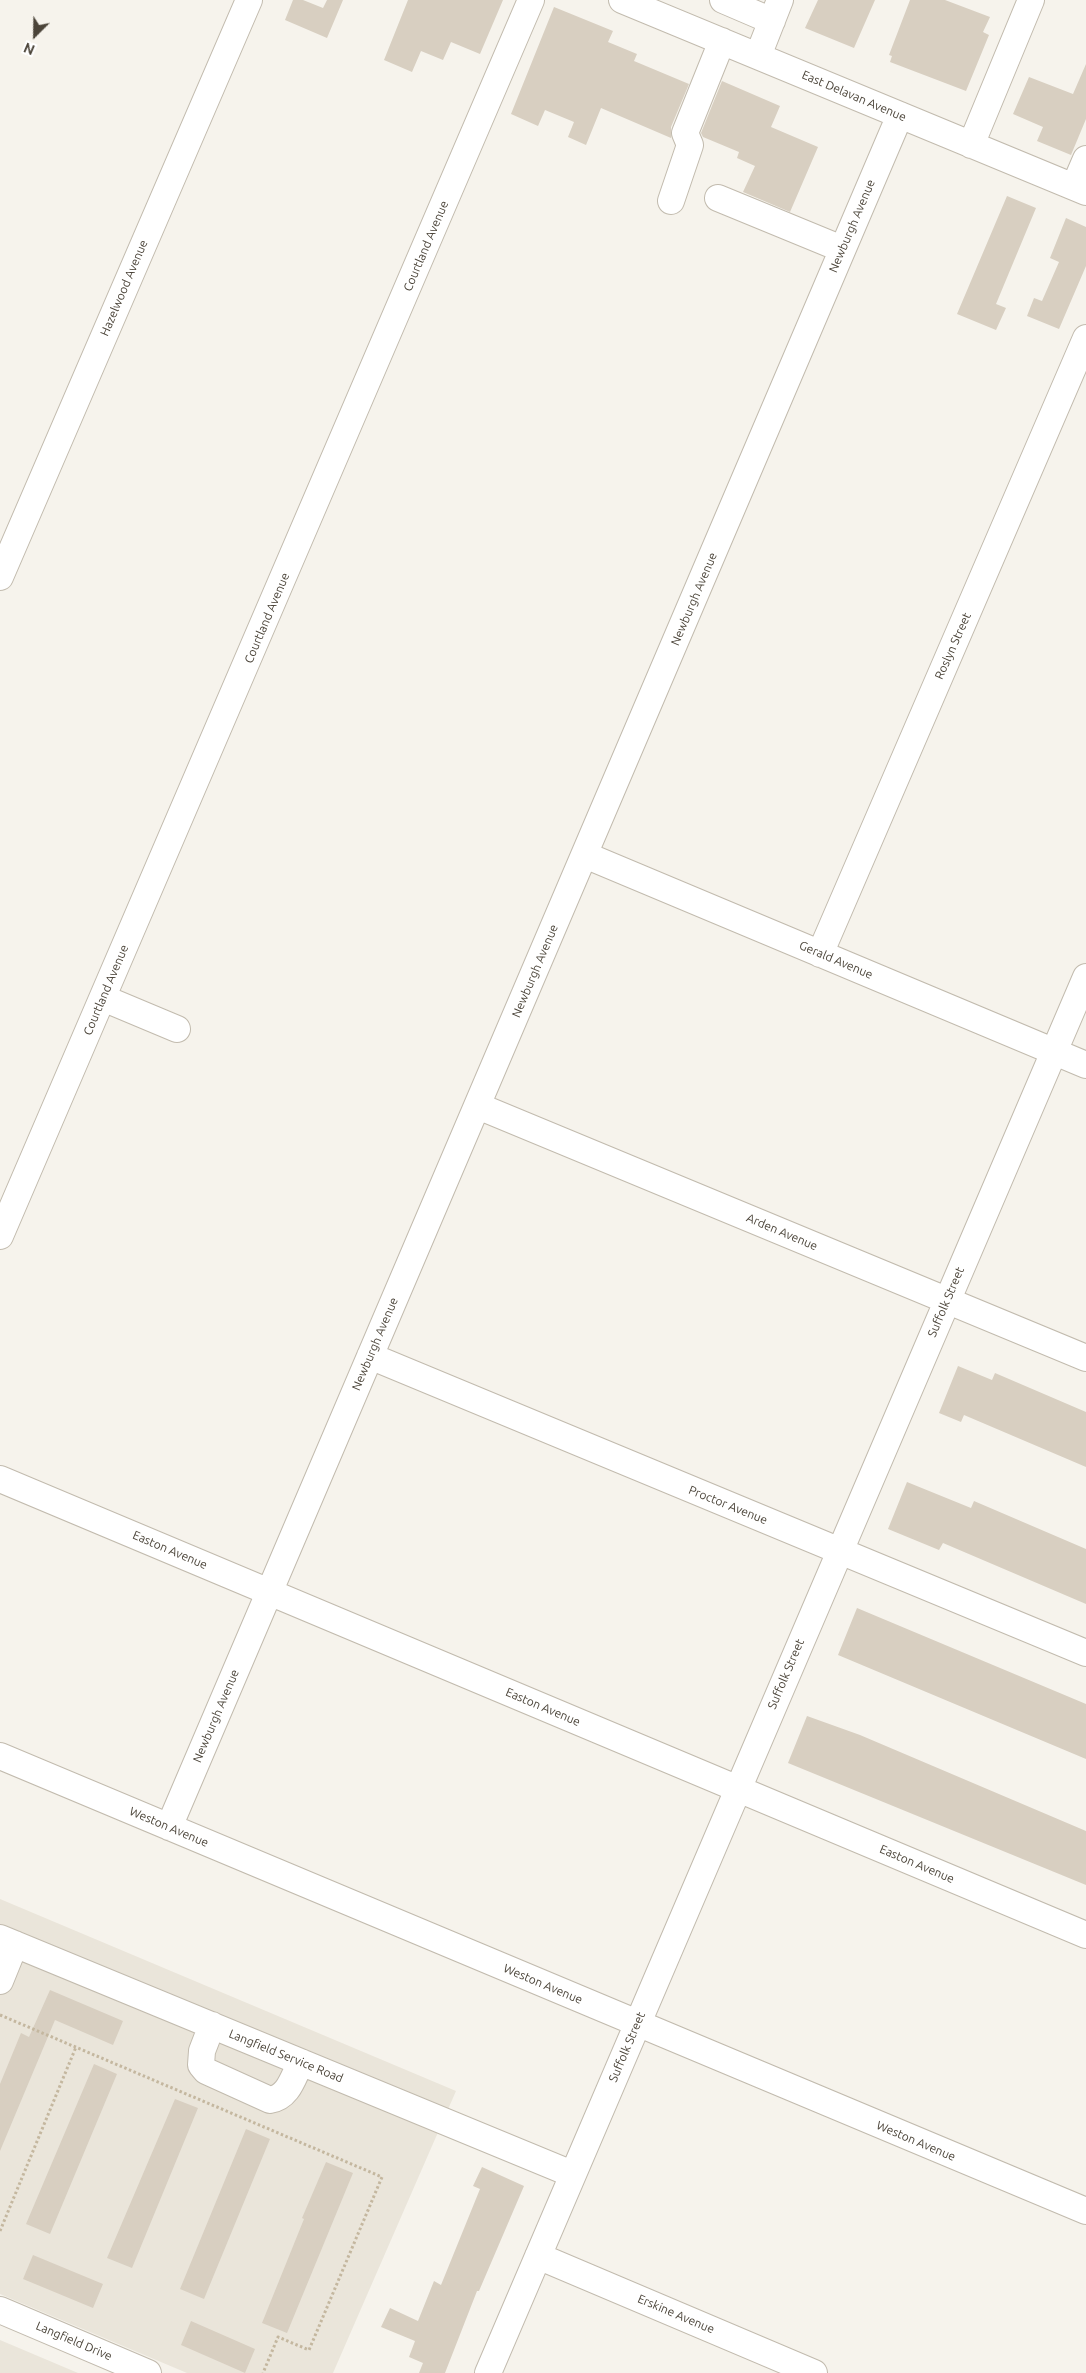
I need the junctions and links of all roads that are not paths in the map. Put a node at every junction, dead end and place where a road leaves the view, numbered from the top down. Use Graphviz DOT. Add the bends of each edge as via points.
graph roads {
  1 [pos="249,0"];
  2 [pos="531,0"];
  3 [pos="622,0"];
  4 [pos="710,0"];
  5 [pos="723,0"];
  6 [pos="1031,0"];
  7 [pos="776,10"];
  8 [pos="696,31"];
  9 [pos="722,41"];
  10 [pos="758,56"];
  11 [pos="900,115"];
  12 [pos="971,145"];
  13 [pos="1086,159"];
  14 [pos="1080,190"];
  15 [pos="718,198"];
  16 [pos="671,201"];
  17 [pos="842,249"];
  18 [pos="1086,338"];
  19 [pos="0,577"];
  20 [pos="585,855"];
  21 [pos="820,954"];
  22 [pos="1086,977"];
  23 [pos="103,998"];
  24 [pos="177,1029"];
  25 [pos="1054,1051"];
  26 [pos="1086,1064"];
  27 [pos="478,1106"];
  28 [pos="0,1236"];
  29 [pos="947,1300"];
  30 [pos="370,1356"];
  31 [pos="1086,1358"];
  32 [pos="0,1480"];
  33 [pos="839,1550"];
  34 [pos="269,1592"];
  35 [pos="1086,1653"];
  36 [pos="0,1756"];
  37 [pos="737,1788"];
  38 [pos="169,1827"];
  39 [pos="1086,1935"];
  40 [pos="8,1941"];
  41 [pos="0,1982"];
  42 [pos="636,2024"];
  43 [pos="212,2025"];
  44 [pos="301,2062"];
  45 [pos="572,2174"];
  46 [pos="1086,2211"];
  47 [pos="538,2256"];
  48 [pos="0,2310"];
  49 [pos="148,2373"];
  50 [pos="488,2373"];
  51 [pos="814,2373"];
  1 -- 19 [label="street, Hazelwood Avenue"];
  2 -- 23 [label="street, Courtland Avenue"];
  3 -- 8 [label="street, East Delavan Avenue"];
  4 -- 8 [label="street"];
  5 -- 7 [label="street"];
  6 -- 12 [label="street"];
  7 -- 10 [label="street"];
  8 -- 9 [label="street, East Delavan Avenue"];
  9 -- 10 [label="street, East Delavan Avenue"];
  9 -- 16 [label="street" via="685,134 690,145"];
  10 -- 11 [label="street, East Delavan Avenue"];
  11 -- 12 [label="street, East Delavan Avenue"];
  11 -- 17 [label="street, Newburgh Avenue"];
  12 -- 14 [label="street, East Delavan Avenue"];
  13 -- 14 [label="street"];
  15 -- 17 [label="street"];
  17 -- 20 [label="street, Newburgh Avenue"];
  18 -- 21 [label="street, Roslyn Street"];
  20 -- 21 [label="street, Gerald Avenue"];
  20 -- 27 [label="street, Newburgh Avenue"];
  21 -- 25 [label="street, Gerald Avenue"];
  22 -- 25 [label="street, Suffolk Street"];
  23 -- 24 [label="street"];
  23 -- 28 [label="street, Courtland Avenue"];
  25 -- 26 [label="street, Gerald Avenue"];
  25 -- 29 [label="street, Suffolk Street"];
  27 -- 29 [label="street, Arden Avenue"];
  27 -- 30 [label="street, Newburgh Avenue"];
  29 -- 31 [label="street, Arden Avenue"];
  29 -- 33 [label="street, Suffolk Street"];
  30 -- 33 [label="street, Proctor Avenue"];
  30 -- 34 [label="street, Newburgh Avenue"];
  32 -- 34 [label="street, Easton Avenue"];
  33 -- 35 [label="street, Proctor Avenue"];
  33 -- 37 [label="street, Suffolk Street"];
  34 -- 37 [label="street, Easton Avenue"];
  34 -- 38 [label="street, Newburgh Avenue"];
  36 -- 38 [label="street, Weston Avenue"];
  37 -- 39 [label="street, Easton Avenue"];
  37 -- 42 [label="street, Suffolk Street"];
  38 -- 42 [label="street, Weston Avenue"];
  40 -- 41 [label="street"];
  40 -- 43 [label="street, Langfield Service Road"];
  42 -- 45 [label="street, Suffolk Street"];
  42 -- 46 [label="street, Weston Avenue"];
  43 -- 44 [label="street, Langfield Service Road"];
  43 -- 44 [label="street" via="202,2051 201,2065 206,2071 270,2100 280,2098 287,2091"];
  44 -- 45 [label="street, Langfield Service Road"];
  45 -- 47 [label="street, Suffolk Street"];
  47 -- 50 [label="street, Suffolk Street"];
  47 -- 51 [label="street, Erskine Avenue"];
  48 -- 49 [label="street, Langfield Drive"];
}
